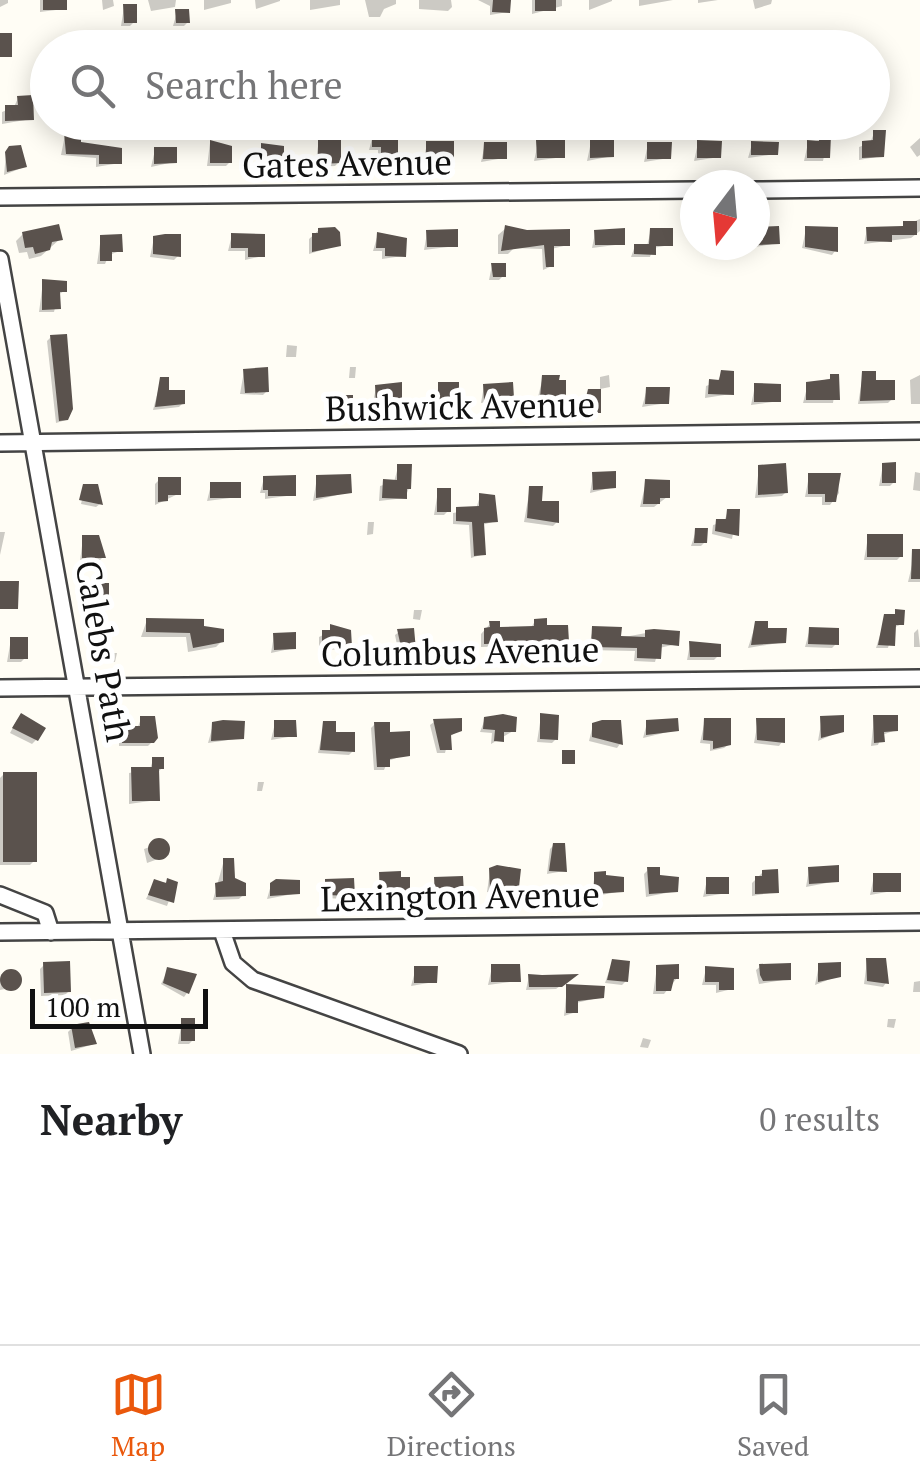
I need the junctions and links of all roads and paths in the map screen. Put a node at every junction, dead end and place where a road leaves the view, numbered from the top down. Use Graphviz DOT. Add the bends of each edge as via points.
graph roads {
  1 [pos="920,188"];
  2 [pos="680,190"];
  3 [pos="770,190"];
  4 [pos="0,197"];
  5 [pos="0,259"];
  6 [pos="920,432"];
  7 [pos="33,443"];
  8 [pos="0,444"];
  9 [pos="920,678"];
  10 [pos="79,687"];
  11 [pos="0,688"];
  12 [pos="0,895"];
  13 [pos="920,922"];
  14 [pos="222,931"];
  15 [pos="0,932"];
  16 [pos="51,932"];
  17 [pos="122,932"];
  18 [pos="142,1054"];
  19 [pos="459,1054"];
  1 -- 3 [label="street"];
  2 -- 4 [label="street, Gates Avenue"];
  5 -- 7 [label="street, Calebs Path"];
  6 -- 7 [label="street, Bushwick Avenue"];
  7 -- 8 [label="street, Bushwick Avenue"];
  7 -- 10 [label="street, Calebs Path"];
  9 -- 10 [label="street, Columbus Avenue"];
  10 -- 11 [label="street, Columbus Avenue"];
  10 -- 17 [label="street, Calebs Path"];
  12 -- 16 [label="street" via="44,913"];
  13 -- 14 [label="street, Lexington Avenue"];
  14 -- 17 [label="street, Lexington Avenue"];
  14 -- 19 [label="street" via="233,963 253,980"];
  15 -- 16 [label="street, Lexington Avenue"];
  16 -- 17 [label="street, Lexington Avenue"];
  17 -- 18 [label="street, Calebs Path"];
}
